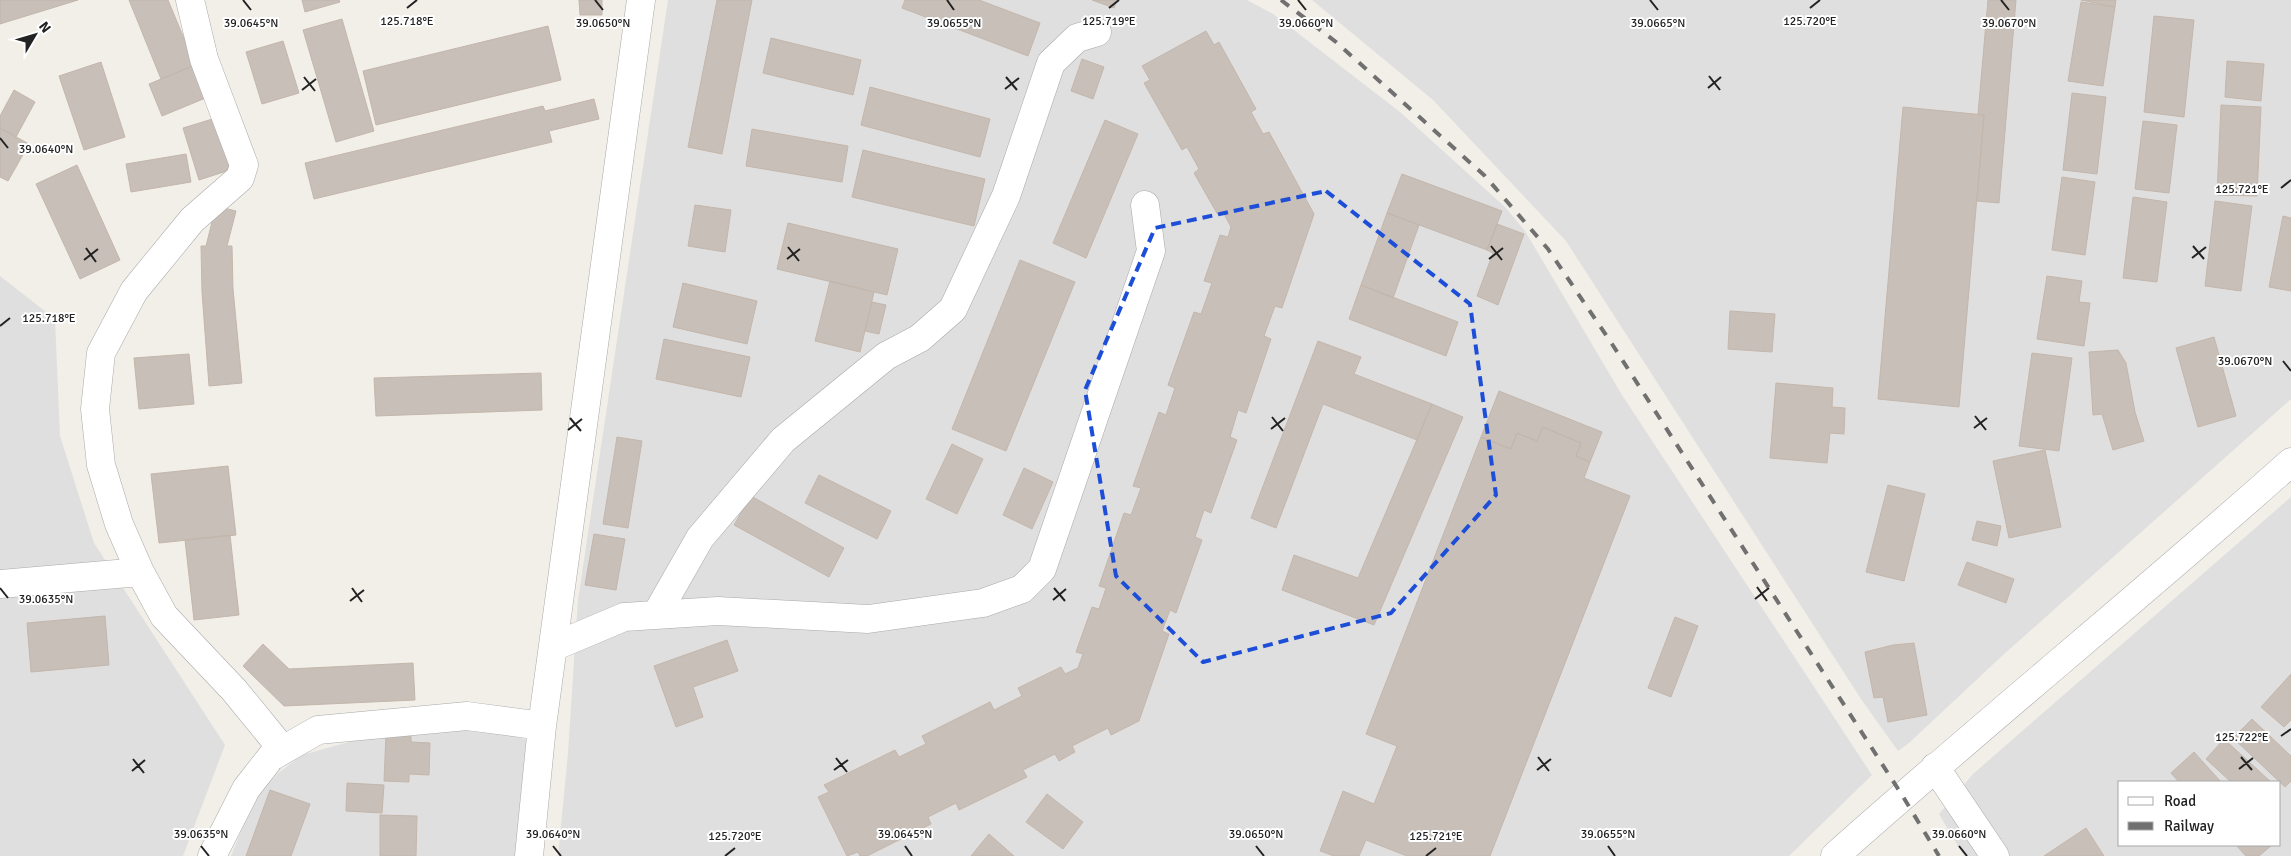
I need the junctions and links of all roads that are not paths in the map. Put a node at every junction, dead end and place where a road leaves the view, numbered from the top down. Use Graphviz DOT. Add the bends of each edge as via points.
graph roads {
  1 [pos="190,0"];
  2 [pos="641,0"];
  3 [pos="1097,32"];
  4 [pos="1146,205"];
  5 [pos="2291,462"];
  6 [pos="140,572"];
  7 [pos="0,584"];
  8 [pos="656,615"];
  9 [pos="553,647"];
  10 [pos="542,726"];
  11 [pos="283,750"];
  12 [pos="1935,767"];
  13 [pos="1848,852"];
  14 [pos="212,856"];
  15 [pos="529,856"];
  16 [pos="1995,856"];
  1 -- 6 [label="street" via="204,59 244,165 240,178 192,220 134,291 101,353 96,409 101,465 119,524"];
  2 -- 9 [label="street"];
  3 -- 8 [label="street" via="1076,38 1051,63 1006,196 952,309 920,338 886,356 783,440 700,538"];
  4 -- 8 [label="street" via="1151,251 1042,569 1022,589 983,603 868,619 718,612"];
  5 -- 12 [label="street"];
  6 -- 7 [label="street"];
  6 -- 11 [label="street" via="164,616 234,690"];
  8 -- 9 [label="street" via="624,617"];
  9 -- 10 [label="street"];
  10 -- 11 [label="street" via="467,716 318,730"];
  10 -- 15 [label="street"];
  11 -- 14 [label="street" via="271,757 246,790"];
  12 -- 13 [label="street"];
  12 -- 16 [label="street"];
}
